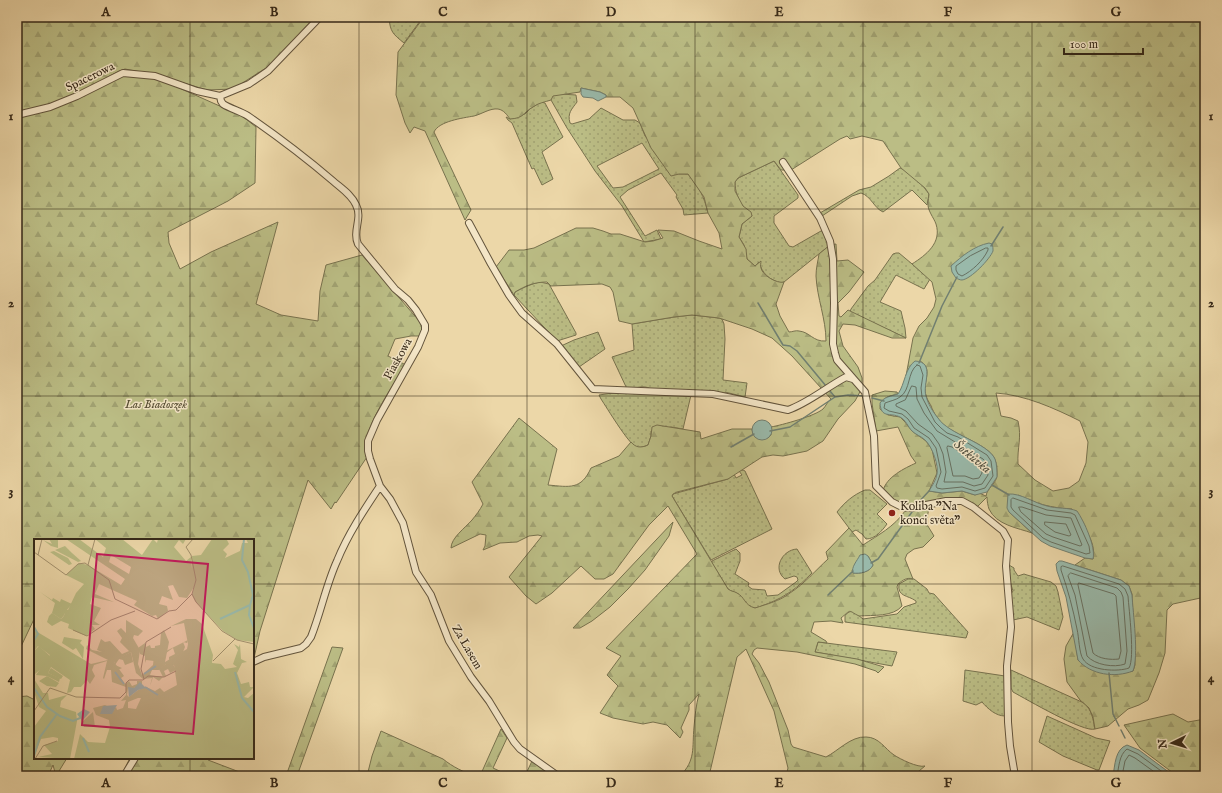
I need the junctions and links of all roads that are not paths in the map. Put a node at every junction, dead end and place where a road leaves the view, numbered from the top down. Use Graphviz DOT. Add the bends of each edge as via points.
graph roads {
  1 [pos="320,17"];
  2 [pos="220,96"];
  3 [pos="17,116"];
  4 [pos="783,162"];
  5 [pos="469,223"];
  6 [pos="855,380"];
  7 [pos="380,486"];
  8 [pos="254,662"];
  9 [pos="134,759"];
  10 [pos="124,776"];
  11 [pos="558,776"];
  12 [pos="1015,776"];
  1 -- 2 [label="street" via="268,71 249,84"];
  2 -- 3 [label="street, Spacerowa" via="155,76 123,73 50,107"];
  2 -- 7 [label="street, Piaskowa" via="223,104 247,116 347,193 358,209 355,232 358,244 424,322 425,330 418,347 383,408 368,441 369,455"];
  4 -- 6 [label="street" via="820,218 830,241 833,259 833,344 837,360"];
  5 -- 6 [label="street" via="513,301 522,313 557,344 593,389 714,394 788,410 846,377"];
  6 -- 12 [label="street" via="865,392 870,411 876,486 892,502 902,507 911,508 946,501 962,502 1003,531 1008,540 1006,566 1011,627 1007,666 1008,722"];
  7 -- 8 [label="street" via="336,562 308,641 301,648"];
  7 -- 11 [label="street, Za Lasem" via="403,523 416,572 431,595 442,628 452,647 514,742"];
  9 -- 10 [label="street"];
}
